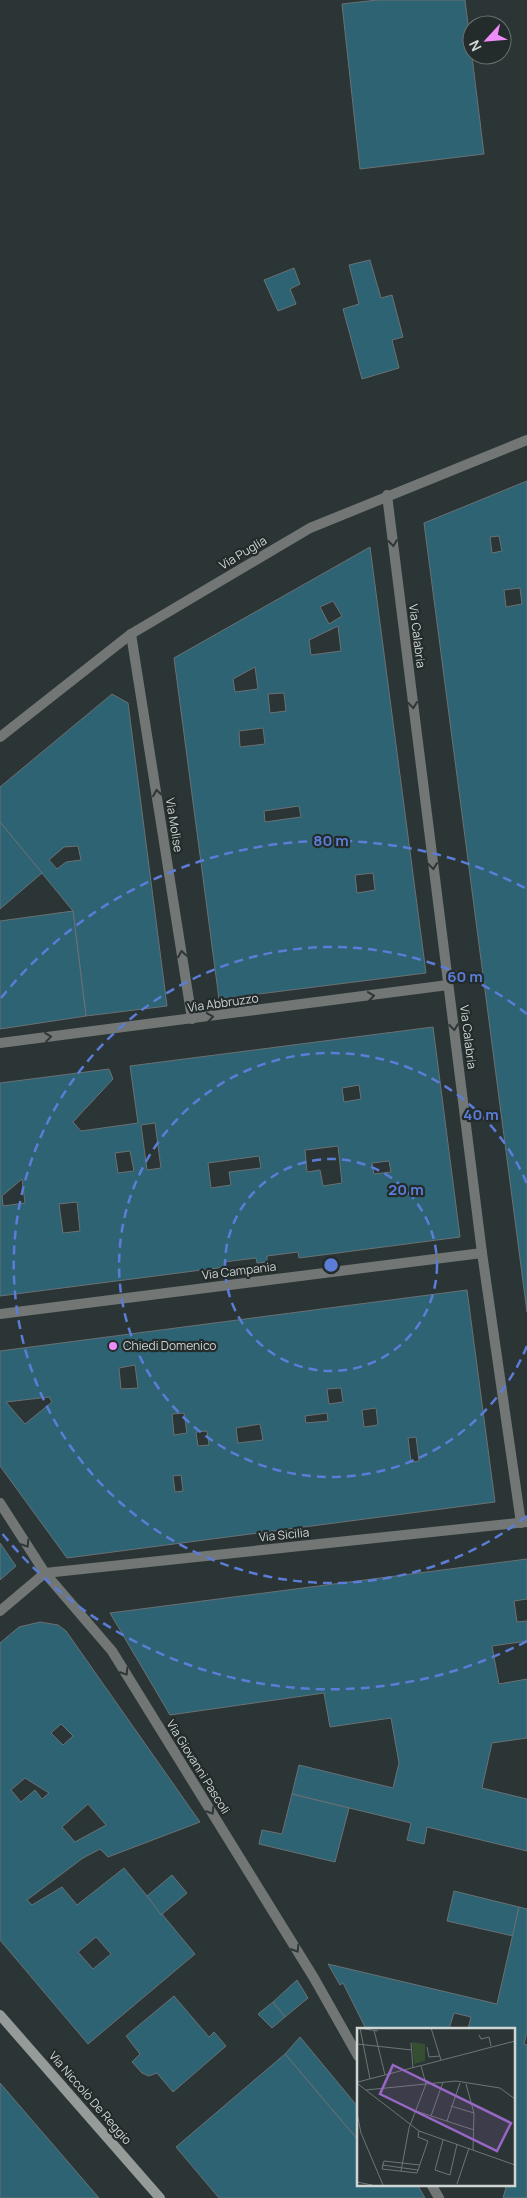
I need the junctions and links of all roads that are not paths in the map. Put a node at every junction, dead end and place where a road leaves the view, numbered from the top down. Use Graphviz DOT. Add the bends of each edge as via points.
graph roads {
  1 [pos="527,440"];
  2 [pos="387,495"];
  3 [pos="132,634"];
  4 [pos="0,737"];
  5 [pos="448,985"];
  6 [pos="192,1019"];
  7 [pos="0,1043"];
  8 [pos="482,1253"];
  9 [pos="0,1314"];
  10 [pos="0,1503"];
  11 [pos="524,1522"];
  12 [pos="44,1573"];
  13 [pos="0,1611"];
  14 [pos="0,2014"];
  15 [pos="357,2054"];
  16 [pos="432,2186"];
  17 [pos="160,2198"];
  18 [pos="439,2198"];
  1 -- 2 [label="street, Via Puglia"];
  2 -- 3 [label="street, Via Puglia" via="310,528"];
  2 -- 5 [label="street, Via Calabria, one-way"];
  3 -- 4 [label="street, Via Puglia"];
  6 -- 3 [label="street, Via Molise, one-way"];
  6 -- 5 [label="street, Via Abbruzzo, one-way"];
  5 -- 8 [label="street, Via Calabria, one-way"];
  7 -- 6 [label="street, Via Abbruzzo, one-way"];
  8 -- 9 [label="street, Via Campania"];
  8 -- 11 [label="street, Via Calabria"];
  10 -- 12 [label="street, Via Giovanni Pascoli, one-way"];
  11 -- 12 [label="street, Via Sicilia"];
  12 -- 13 [label="street"];
  12 -- 15 [label="street, Via Giovanni Pascoli, one-way" via="112,1651 314,1978"];
  14 -- 17 [label="main road, Via Niccolò De Reggio"];
  16 -- 18 [label="street"];
}
